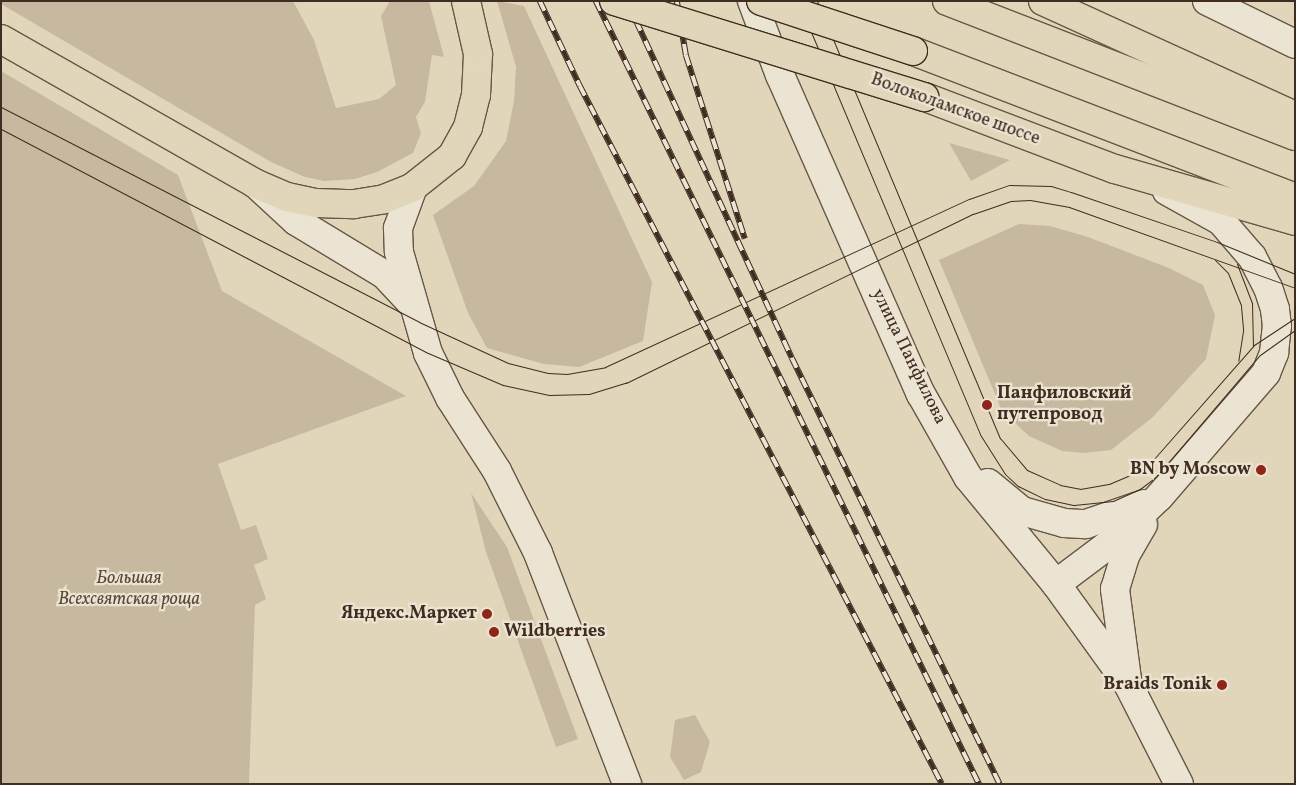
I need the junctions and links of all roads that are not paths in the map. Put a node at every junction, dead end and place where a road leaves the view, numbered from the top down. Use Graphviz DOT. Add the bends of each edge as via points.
graph roads {
  1 [pos="466,1"];
  2 [pos="614,1"];
  3 [pos="752,1"];
  4 [pos="761,1"];
  5 [pos="947,1"];
  6 [pos="1043,1"];
  7 [pos="1207,1"];
  8 [pos="1,39"];
  9 [pos="1295,44"];
  10 [pos="1295,116"];
  11 [pos="1295,136"];
  12 [pos="1114,170"];
  13 [pos="254,183"];
  14 [pos="413,187"];
  15 [pos="1295,198"];
  16 [pos="1295,221"];
  17 [pos="411,303"];
  18 [pos="1295,358"];
  19 [pos="1266,373"];
  20 [pos="956,453"];
  21 [pos="1159,497"];
  22 [pos="1056,584"];
  23 [pos="1128,684"];
  24 [pos="627,784"];
  25 [pos="1179,784"];
  1 -- 14 [label="main road" via="478,54 476,95 468,127 452,156"];
  2 -- 12 [label="main road, Волоколамское шоссе, bridge" via="925,96"];
  3 -- 20 [label="street, улица Панфилова" via="780,75 921,394"];
  4 -- 15 [label="main road, bridge" via="913,51"];
  5 -- 11 [label="main road"];
  6 -- 10 [label="main road"];
  7 -- 9 [label="street"];
  8 -- 13 [label="main road"];
  12 -- 16 [label="main road, Волоколамское шоссе"];
  12 -- 19 [label="street" via="1182,197 1221,221 1252,257 1268,288 1277,326 1274,353"];
  13 -- 14 [label="main road" via="306,201 354,204 384,199"];
  13 -- 17 [label="street" via="296,221 385,275"];
  14 -- 17 [label="street" via="398,228 399,252"];
  17 -- 24 [label="street" via="442,384 497,471 538,553"];
  18 -- 19 [label="street"];
  19 -- 21 [label="street"];
  20 -- 21 [label="street" via="1007,501 1041,519 1086,524 1132,510"];
  20 -- 22 [label="street, улица Панфилова" via="968,477 993,511"];
  21 -- 22 [label="street" via="1112,542"];
  21 -- 23 [label="street" via="1118,573 1116,610"];
  22 -- 23 [label="street, улица Панфилова"];
  23 -- 25 [label="street, улица Панфилова"];
}
